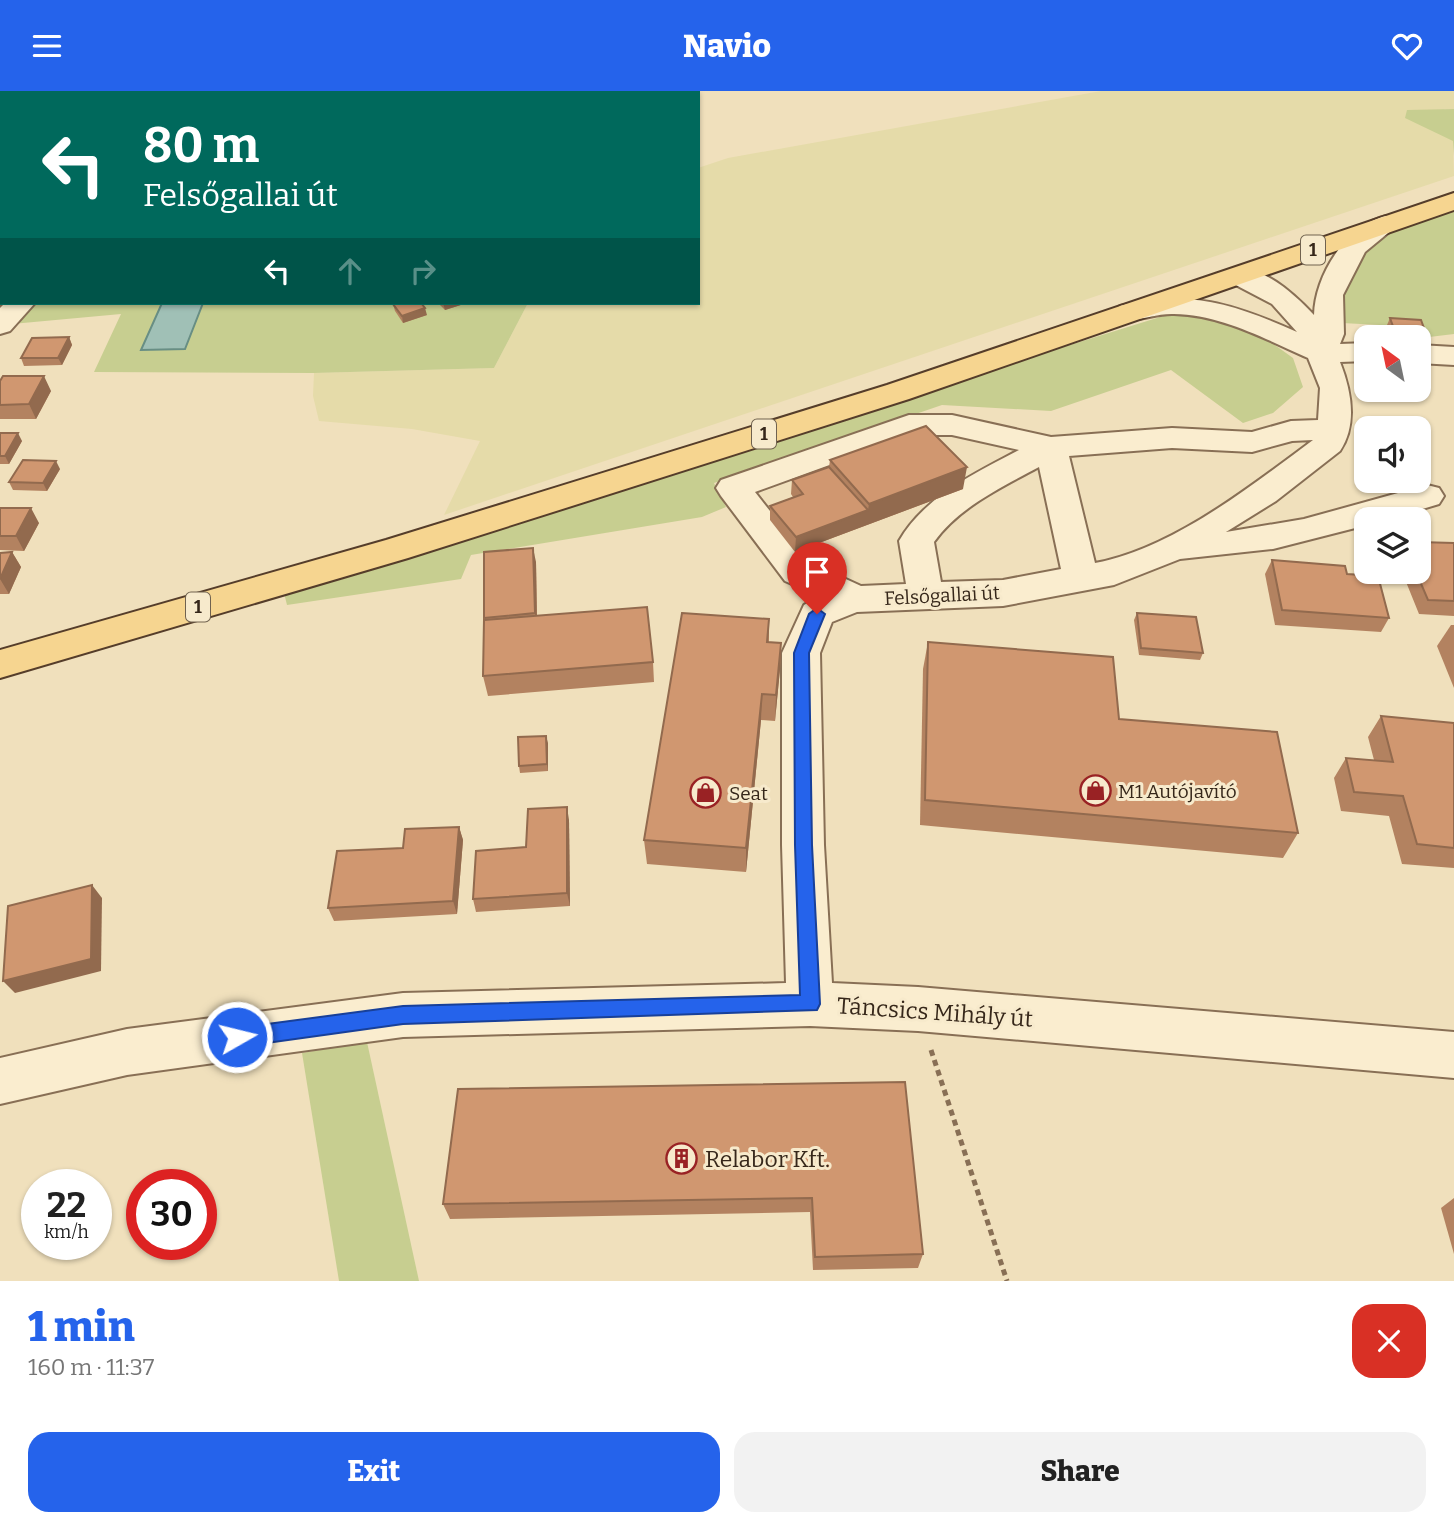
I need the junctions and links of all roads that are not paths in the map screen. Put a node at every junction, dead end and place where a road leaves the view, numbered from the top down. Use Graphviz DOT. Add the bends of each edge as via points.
graph roads {
  1 [pos="1454,201"];
  2 [pos="1386,224"];
  3 [pos="1240,276"];
  4 [pos="19,305"];
  5 [pos="1130,312"];
  6 [pos="0,325"];
  7 [pos="1354,352"];
  8 [pos="1321,353"];
  9 [pos="1432,355"];
  10 [pos="1454,356"];
  11 [pos="1334,429"];
  12 [pos="1200,440"];
  13 [pos="1051,447"];
  14 [pos="1264,493"];
  15 [pos="1427,496"];
  16 [pos="1176,547"];
  17 [pos="1080,576"];
  18 [pos="926,598"];
  19 [pos="856,599"];
  20 [pos="0,664"];
  21 [pos="810,1004"];
  22 [pos="1454,1055"];
  23 [pos="0,1081"];
  1 -- 2 [label="main road, 1"];
  2 -- 3 [label="main road, 1"];
  2 -- 8 [label="street" via="1354,247 1329,296 1329,334"];
  3 -- 5 [label="main road, 1"];
  3 -- 8 [label="street" via="1247,293 1269,320"];
  4 -- 6 [label="street"];
  5 -- 8 [label="street" via="1173,305 1237,316"];
  5 -- 20 [label="main road, 1" via="898,392 396,549"];
  7 -- 8 [label="street"];
  8 -- 11 [label="street" via="1335,388"];
  9 -- 10 [label="street"];
  11 -- 12 [label="street" via="1292,431 1252,442"];
  11 -- 14 [label="street, Felsőgallai út" via="1329,445"];
  12 -- 13 [label="street"];
  12 -- 14 [label="street" via="1231,450 1247,465"];
  13 -- 17 [label="street"];
  13 -- 18 [label="street" via="981,484 933,518 916,541"];
  13 -- 19 [label="street" via="952,425 909,425 733,488 798,572"];
  14 -- 16 [label="street, Felsőgallai út"];
  15 -- 16 [label="street" via="1251,543"];
  16 -- 17 [label="street, Felsőgallai út" via="1114,572"];
  17 -- 18 [label="street, Felsőgallai út" via="1003,593"];
  18 -- 19 [label="street, Felsőgallai út"];
  19 -- 21 [label="street, Felsőgallai út" via="838,602 817,614 801,653"];
  21 -- 22 [label="street, Táncsics Mihály út" via="918,1009"];
  21 -- 23 [label="street, Táncsics Mihály út" via="403,1015 127,1052"];
}
